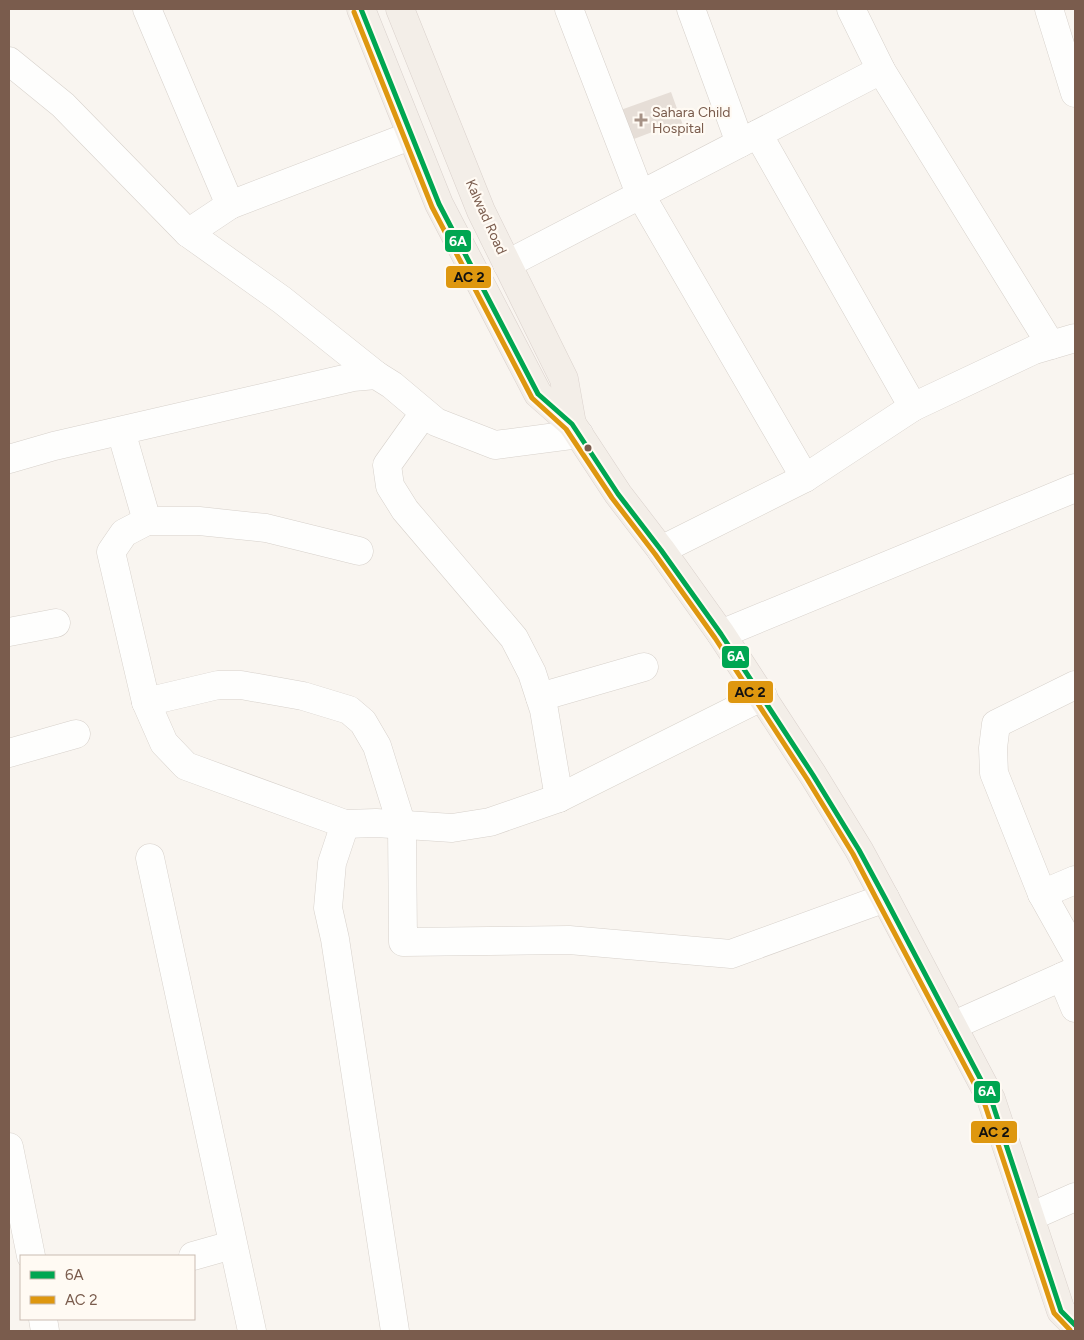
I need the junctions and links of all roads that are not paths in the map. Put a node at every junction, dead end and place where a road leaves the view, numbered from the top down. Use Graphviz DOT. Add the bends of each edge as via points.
graph roads {
  1 [pos="147,9"];
  2 [pos="361,9"];
  3 [pos="400,9"];
  4 [pos="569,9"];
  5 [pos="691,9"];
  6 [pos="851,9"];
  7 [pos="1049,9"];
  8 [pos="9,61"];
  9 [pos="881,70"];
  10 [pos="1075,93"];
  11 [pos="410,136"];
  12 [pos="749,138"];
  13 [pos="640,194"];
  14 [pos="230,205"];
  15 [pos="188,233"];
  16 [pos="507,264"];
  17 [pos="1063,342"];
  18 [pos="376,375"];
  19 [pos="914,407"];
  20 [pos="424,413"];
  21 [pos="576,429"];
  22 [pos="121,431"];
  23 [pos="9,459"];
  24 [pos="805,478"];
  25 [pos="1075,488"];
  26 [pos="147,521"];
  27 [pos="661,550"];
  28 [pos="358,552"];
  29 [pos="56,623"];
  30 [pos="9,632"];
  31 [pos="721,634"];
  32 [pos="644,667"];
  33 [pos="1075,685"];
  34 [pos="763,696"];
  35 [pos="540,697"];
  36 [pos="146,702"];
  37 [pos="76,734"];
  38 [pos="9,753"];
  39 [pos="559,798"];
  40 [pos="345,824"];
  41 [pos="402,826"];
  42 [pos="150,858"];
  43 [pos="1075,880"];
  44 [pos="1042,894"];
  45 [pos="885,898"];
  46 [pos="1075,953"];
  47 [pos="1069,974"];
  48 [pos="1075,1008"];
  49 [pos="952,1026"];
  50 [pos="9,1147"];
  51 [pos="1075,1197"];
  52 [pos="1030,1217"];
  53 [pos="232,1245"];
  54 [pos="31,1255"];
  55 [pos="195,1255"];
  56 [pos="1066,1323"];
  57 [pos="252,1331"];
  58 [pos="395,1331"];
  1 -- 14 [label="street"];
  2 -- 11 [label="main road, Kalwad Road"];
  3 -- 16 [label="main road, Kalwad Road" via="481,211"];
  4 -- 13 [label="street"];
  5 -- 12 [label="street"];
  6 -- 9 [label="street"];
  7 -- 10 [label="street"];
  8 -- 15 [label="street" via="63,105"];
  9 -- 12 [label="street"];
  9 -- 17 [label="street"];
  11 -- 14 [label="street"];
  11 -- 21 [label="main road, Kalwad Road" via="439,204 538,394"];
  12 -- 13 [label="street"];
  12 -- 19 [label="street"];
  13 -- 16 [label="street"];
  13 -- 24 [label="street"];
  14 -- 15 [label="street"];
  15 -- 18 [label="street" via="282,300"];
  16 -- 21 [label="main road, Kalwad Road" via="564,379"];
  17 -- 19 [label="street" via="1034,350"];
  18 -- 20 [label="street"];
  18 -- 22 [label="street" via="353,377"];
  19 -- 24 [label="street"];
  20 -- 21 [label="street" via="436,422 496,445"];
  20 -- 35 [label="street" via="387,465 390,486 405,510 514,638"];
  21 -- 27 [label="main road, Kalwad Road" via="618,494"];
  22 -- 23 [label="street"];
  22 -- 26 [label="street"];
  24 -- 27 [label="street"];
  25 -- 31 [label="street"];
  26 -- 28 [label="street" via="199,521 266,528"];
  26 -- 36 [label="street" via="124,533 111,552"];
  27 -- 31 [label="main road, Kalwad Road"];
  29 -- 30 [label="street"];
  31 -- 34 [label="main road, Kalwad Road"];
  32 -- 35 [label="street"];
  33 -- 44 [label="street" via="996,724 994,773"];
  34 -- 39 [label="street"];
  34 -- 45 [label="main road, Kalwad Road" via="859,850"];
  35 -- 39 [label="street"];
  36 -- 40 [label="street" via="164,743 186,766"];
  36 -- 41 [label="street" via="218,685 241,685 303,696 349,710 363,722 377,746"];
  37 -- 38 [label="street"];
  39 -- 41 [label="street" via="490,822 452,828"];
  40 -- 41 [label="street"];
  40 -- 58 [label="street" via="332,863 328,908"];
  41 -- 45 [label="street" via="402,942 568,940 731,954"];
  42 -- 53 [label="street"];
  43 -- 44 [label="street"];
  44 -- 46 [label="street"];
  45 -- 49 [label="main road, Kalwad Road"];
  47 -- 48 [label="street"];
  47 -- 49 [label="street"];
  49 -- 52 [label="main road, Kalwad Road" via="991,1099"];
  50 -- 54 [label="street"];
  51 -- 52 [label="street"];
  52 -- 56 [label="main road, Kalwad Road"];
  53 -- 55 [label="street"];
  53 -- 57 [label="street"];
}
